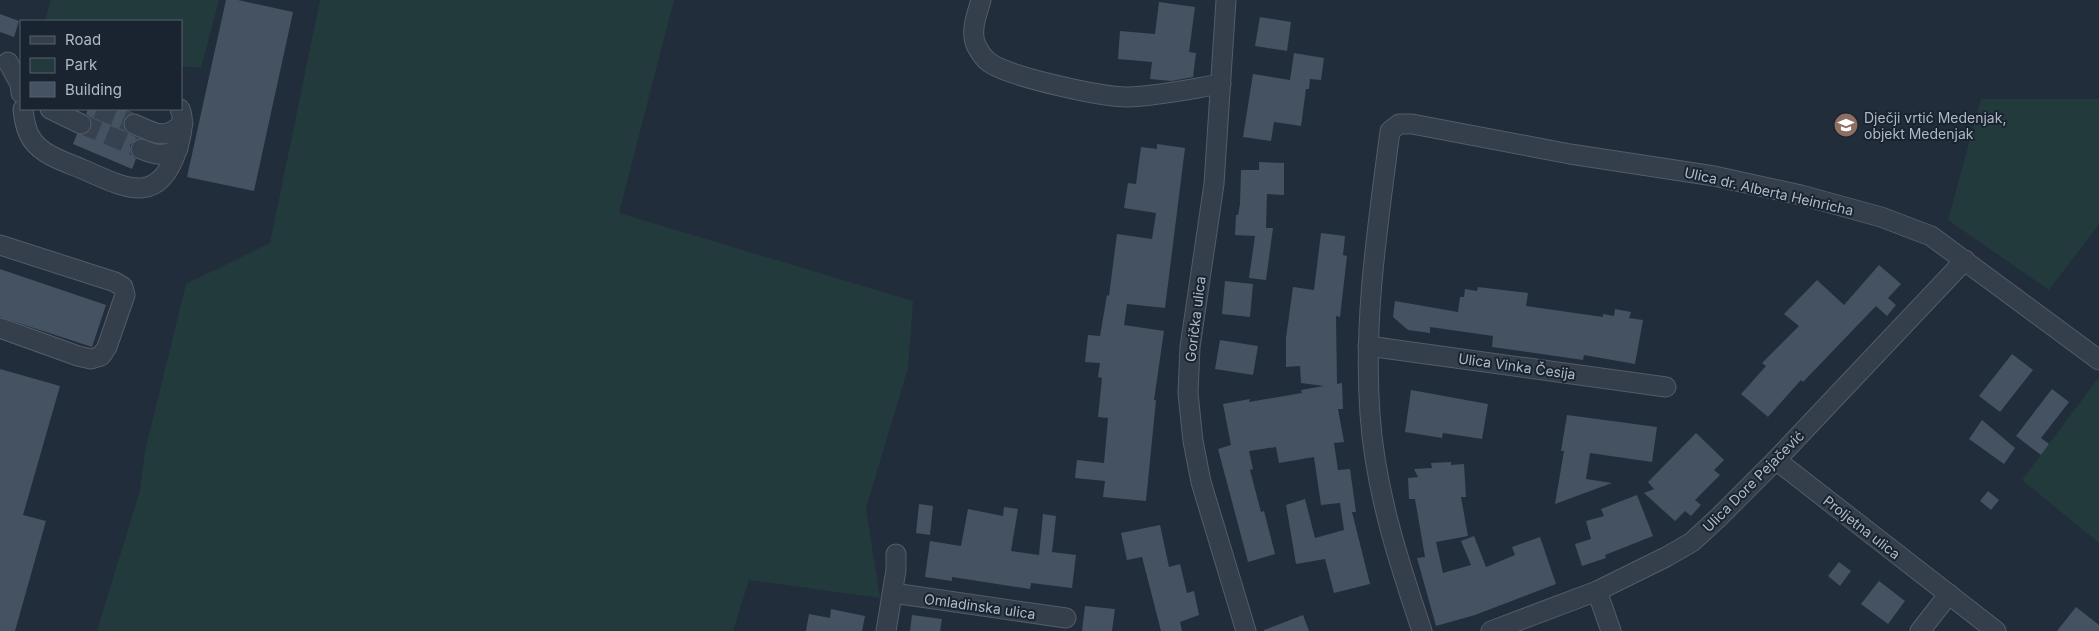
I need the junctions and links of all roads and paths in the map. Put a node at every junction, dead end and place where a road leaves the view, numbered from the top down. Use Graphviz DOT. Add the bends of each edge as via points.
graph roads {
  1 [pos="980,0"];
  2 [pos="1226,0"];
  3 [pos="1221,84"];
  4 [pos="23,110"];
  5 [pos="52,110"];
  6 [pos="181,116"];
  7 [pos="81,124"];
  8 [pos="134,124"];
  9 [pos="141,149"];
  10 [pos="178,149"];
  11 [pos="0,245"];
  12 [pos="1965,260"];
  13 [pos="0,328"];
  14 [pos="1368,346"];
  15 [pos="2099,360"];
  16 [pos="1666,387"];
  17 [pos="1776,460"];
  18 [pos="896,554"];
  19 [pos="1597,591"];
  20 [pos="893,593"];
  21 [pos="1949,594"];
  22 [pos="1066,618"];
  23 [pos="886,631"];
  24 [pos="1246,631"];
  25 [pos="1422,631"];
  26 [pos="1491,631"];
  27 [pos="1611,631"];
  28 [pos="1920,631"];
  29 [pos="1996,631"];
  1 -- 3 [label="street" via="973,34 976,43 989,62 1006,70 1118,96"];
  2 -- 3 [label="street, Gorička ulica"];
  3 -- 24 [label="street, Gorička ulica" via="1214,184 1190,347 1188,393 1201,482"];
  4 -- 10 [label="street" via="29,136 40,148 55,158 122,186 140,188 157,183 170,170"];
  5 -- 7 [label="street"];
  6 -- 8 [label="street" via="171,132 161,134"];
  6 -- 10 [label="street"];
  9 -- 10 [label="street" via="155,156"];
  11 -- 13 [label="street" via="115,282 123,287 125,295 107,347 101,356 91,359"];
  12 -- 14 [label="street, Ulica dr. Alberta Heinricha" via="1931,236 1881,217 1801,196 1714,176 1398,124 1390,131"];
  12 -- 15 [label="street, Ulica dr. Alberta Heinricha"];
  12 -- 17 [label="street, Ulica Dore Pejačević"];
  14 -- 16 [label="street, Ulica Vinka Česija"];
  14 -- 25 [label="street" via="1370,416 1382,498"];
  17 -- 19 [label="street, Ulica Dore Pejačević" via="1692,542"];
  17 -- 21 [label="street, Proljetna ulica"];
  18 -- 20 [label="street"];
  19 -- 26 [label="street, Ulica Dore Pejačević"];
  19 -- 27 [label="street"];
  20 -- 22 [label="street, Omladinska ulica"];
  20 -- 23 [label="street"];
  21 -- 28 [label="street"];
  21 -- 29 [label="street, Proljetna ulica"];
}
